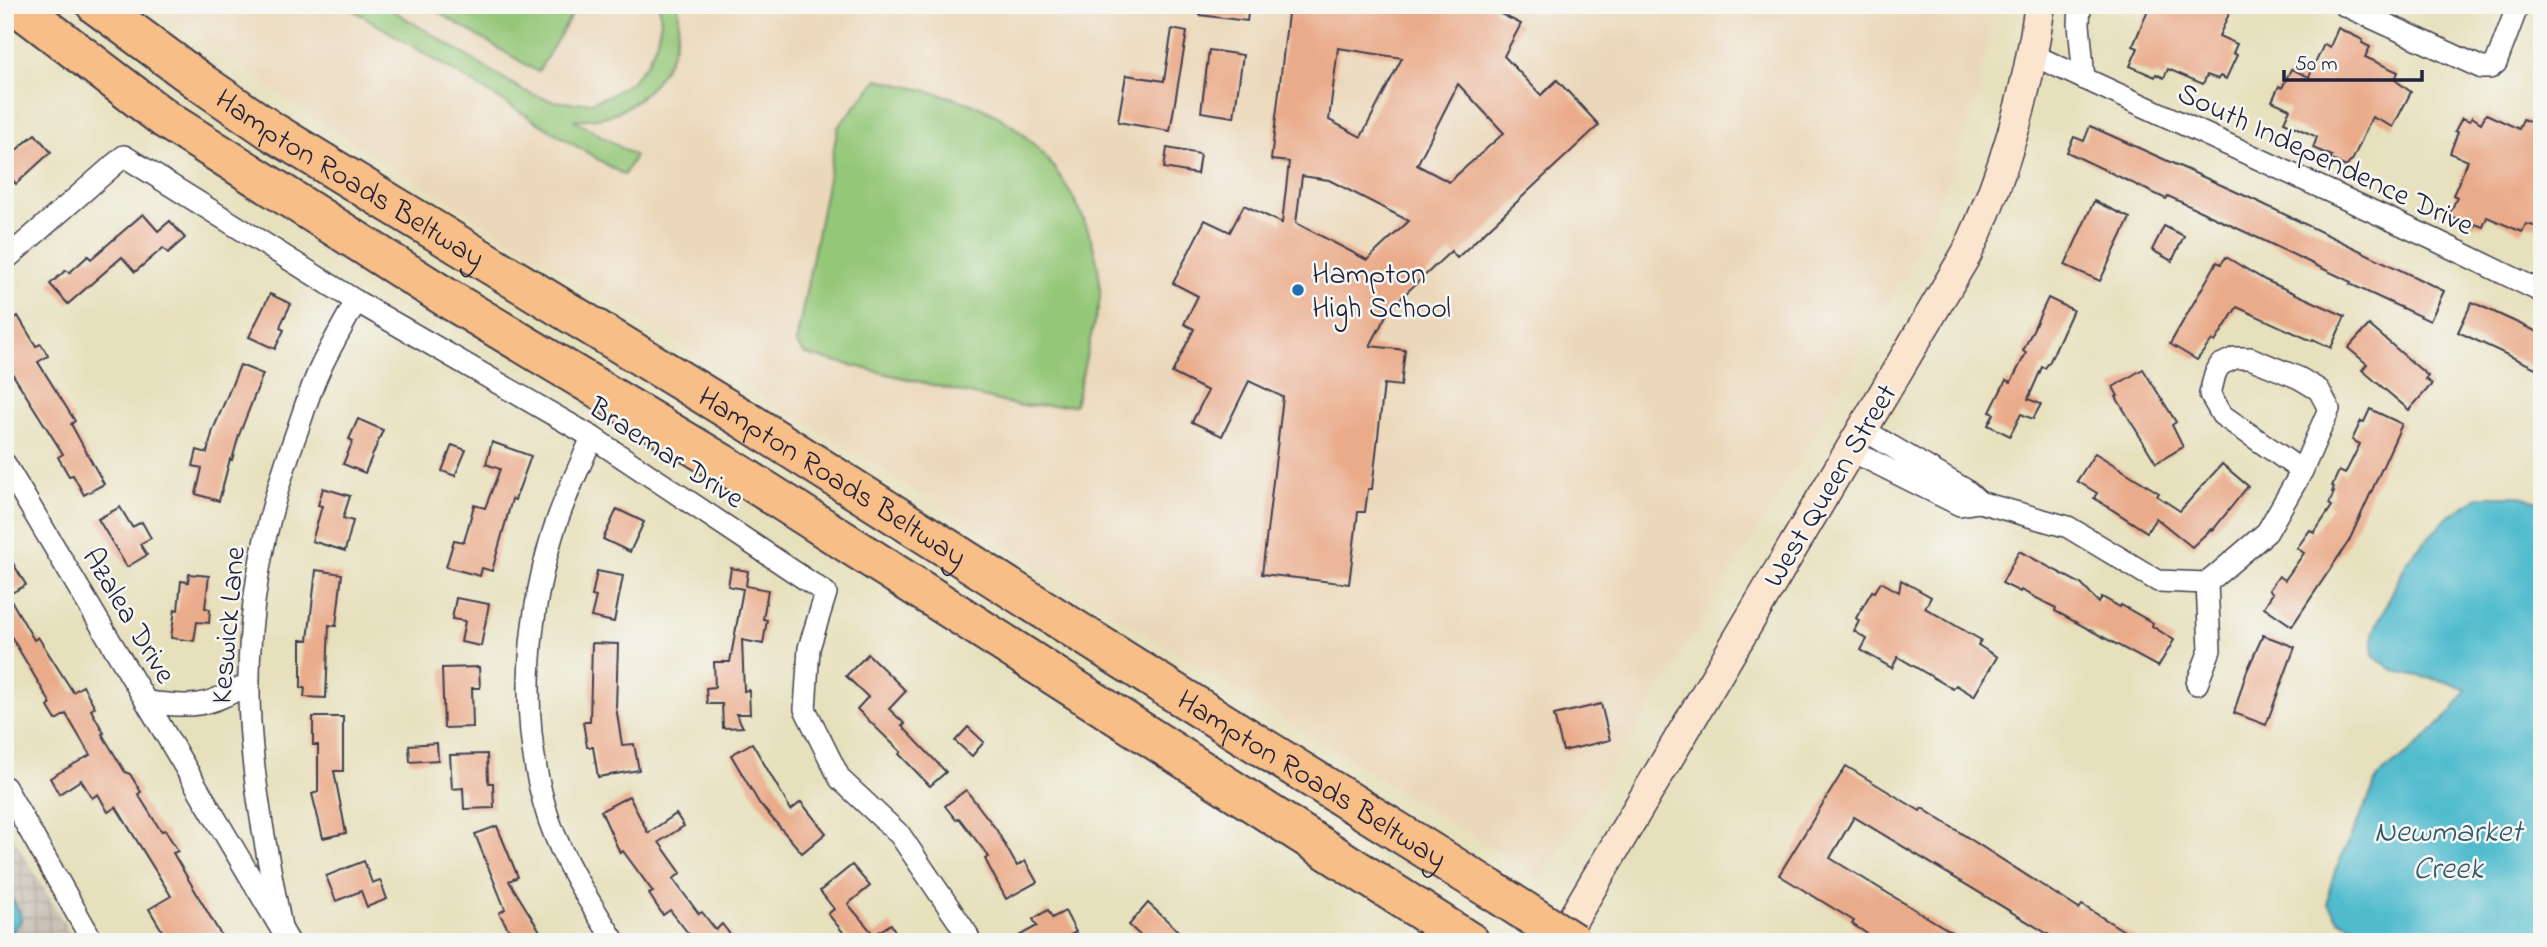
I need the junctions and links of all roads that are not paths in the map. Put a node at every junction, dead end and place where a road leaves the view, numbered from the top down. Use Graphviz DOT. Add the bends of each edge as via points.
graph roads {
  1 [pos="16,5"];
  2 [pos="96,5"];
  3 [pos="2040,5"];
  4 [pos="2080,5"];
  5 [pos="2343,5"];
  6 [pos="2518,5"];
  7 [pos="2033,55"];
  8 [pos="2084,79"];
  9 [pos="5,260"];
  10 [pos="2542,292"];
  11 [pos="356,301"];
  12 [pos="593,437"];
  13 [pos="1856,440"];
  14 [pos="5,464"];
  15 [pos="2302,471"];
  16 [pos="2207,583"];
  17 [pos="248,684"];
  18 [pos="2197,684"];
  19 [pos="147,702"];
  20 [pos="5,787"];
  21 [pos="285,934"];
  22 [pos="1466,940"];
  23 [pos="93,942"];
  24 [pos="615,942"];
  25 [pos="970,942"];
  26 [pos="1559,942"];
  27 [pos="1573,942"];
  1 -- 22 [label="highway, Hampton Roads Beltway" via="165,119 447,298 735,471"];
  2 -- 27 [label="highway, Hampton Roads Beltway, bridge" via="273,132 747,421"];
  3 -- 7 [label="main road, West Queen Street"];
  4 -- 8 [label="street"];
  5 -- 6 [label="street" via="2482,68 2496,63"];
  7 -- 8 [label="street, South Independence Drive"];
  7 -- 13 [label="main road, West Queen Street" via="2012,139 1984,217"];
  8 -- 10 [label="street, South Independence Drive"];
  9 -- 11 [label="street, Braemar Drive" via="124,156"];
  11 -- 12 [label="street, Braemar Drive"];
  11 -- 17 [label="street, Keswick Lane" via="318,373 265,531 252,611"];
  12 -- 24 [label="street" via="552,535 532,631 528,714 536,773 550,822 583,893"];
  12 -- 25 [label="street, Braemar Drive" via="826,593 809,648 805,709 840,779 900,835"];
  13 -- 16 [label="street" via="1960,505 1979,502 2068,527 2158,581"];
  13 -- 26 [label="main road, West Queen Street"];
  14 -- 19 [label="street, Azalea Drive"];
  15 -- 15 [label="street" via="2222,415 2210,394 2220,365 2250,358 2319,390 2329,408"];
  15 -- 16 [label="street" via="2267,532"];
  16 -- 18 [label="street" via="2210,650"];
  17 -- 19 [label="street" via="204,705"];
  17 -- 21 [label="street, Keswick Lane" via="257,797"];
  19 -- 21 [label="street, Azalea Drive"];
  20 -- 23 [label="street"];
}
